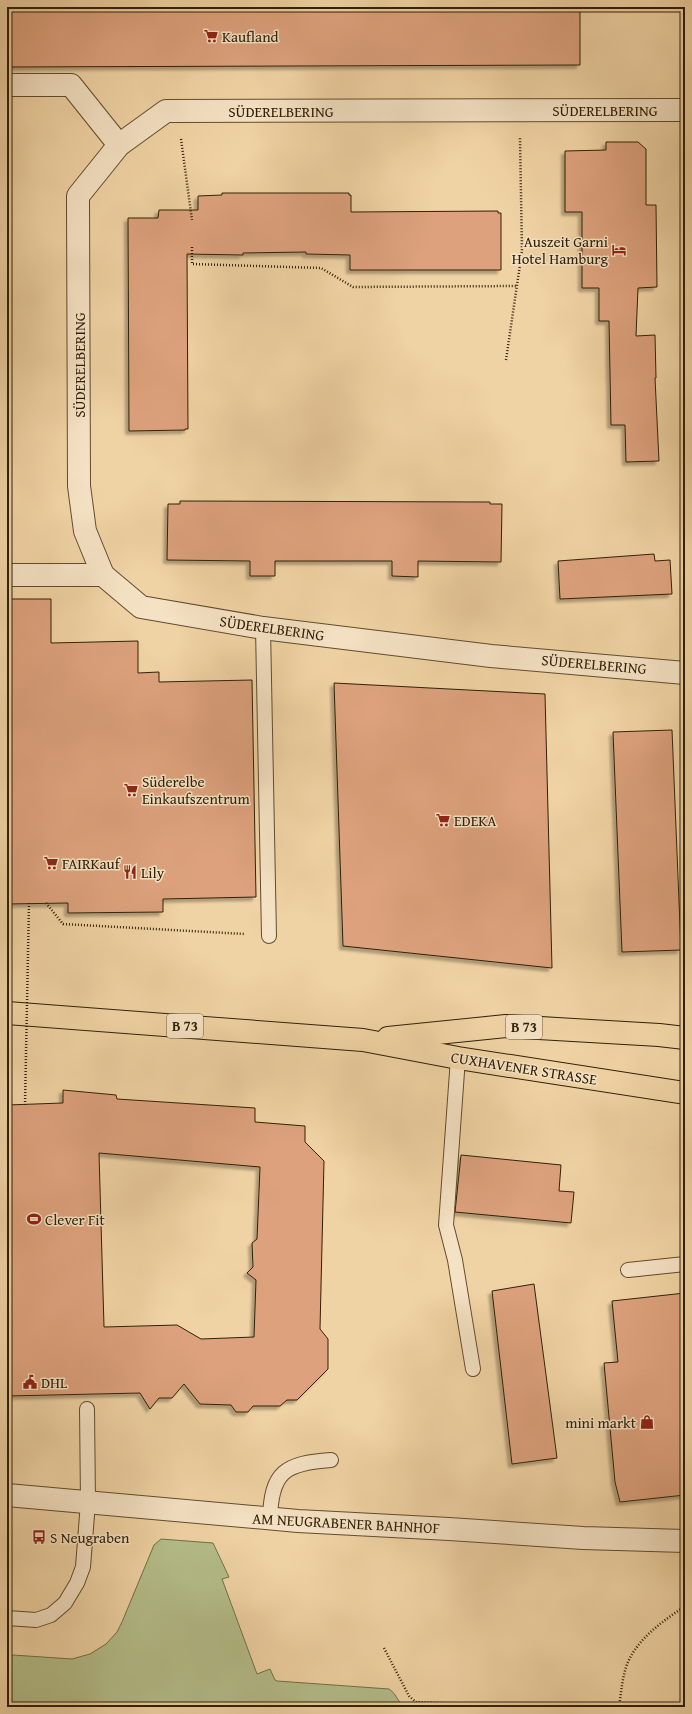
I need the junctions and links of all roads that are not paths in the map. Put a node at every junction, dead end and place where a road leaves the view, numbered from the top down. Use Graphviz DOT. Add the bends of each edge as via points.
graph roads {
  1 [pos="7,85"];
  2 [pos="685,110"];
  3 [pos="119,145"];
  4 [pos="7,575"];
  5 [pos="103,575"];
  6 [pos="262,628"];
  7 [pos="685,672"];
  8 [pos="269,936"];
  9 [pos="7,1013"];
  10 [pos="685,1038"];
  11 [pos="363,1040"];
  12 [pos="458,1058"];
  13 [pos="685,1093"];
  14 [pos="685,1264"];
  15 [pos="628,1270"];
  16 [pos="474,1369"];
  17 [pos="87,1409"];
  18 [pos="331,1460"];
  19 [pos="7,1495"];
  20 [pos="88,1502"];
  21 [pos="270,1519"];
  22 [pos="685,1540"];
  23 [pos="7,1618"];
  1 -- 3 [label="street" via="71,85"];
  2 -- 3 [label="street, SÜDERELBERING" via="166,111"];
  3 -- 5 [label="street, SÜDERELBERING" via="78,196 79,486 85,531"];
  4 -- 5 [label="street"];
  5 -- 6 [label="street, SÜDERELBERING" via="141,607"];
  6 -- 7 [label="street, SÜDERELBERING" via="491,656"];
  6 -- 8 [label="lane"];
  9 -- 11 [label="main road, CUXHAVENER STRASSE / B 73"];
  10 -- 11 [label="main road, CUXHAVENER STRASSE / B 73" via="506,1026"];
  11 -- 12 [label="main road, CUXHAVENER STRASSE / B 73"];
  12 -- 13 [label="main road, CUXHAVENER STRASSE / B 73"];
  12 -- 16 [label="lane" via="446,1224 455,1260"];
  14 -- 15 [label="lane"];
  17 -- 20 [label="lane"];
  18 -- 21 [label="lane" via="308,1462 284,1473 273,1489"];
  19 -- 20 [label="street, AM NEUGRABENER BAHNHOF"];
  20 -- 21 [label="street, AM NEUGRABENER BAHNHOF"];
  20 -- 23 [label="lane" via="83,1567 65,1603 51,1614 36,1620"];
  21 -- 22 [label="street, AM NEUGRABENER BAHNHOF" via="582,1538"];
}
